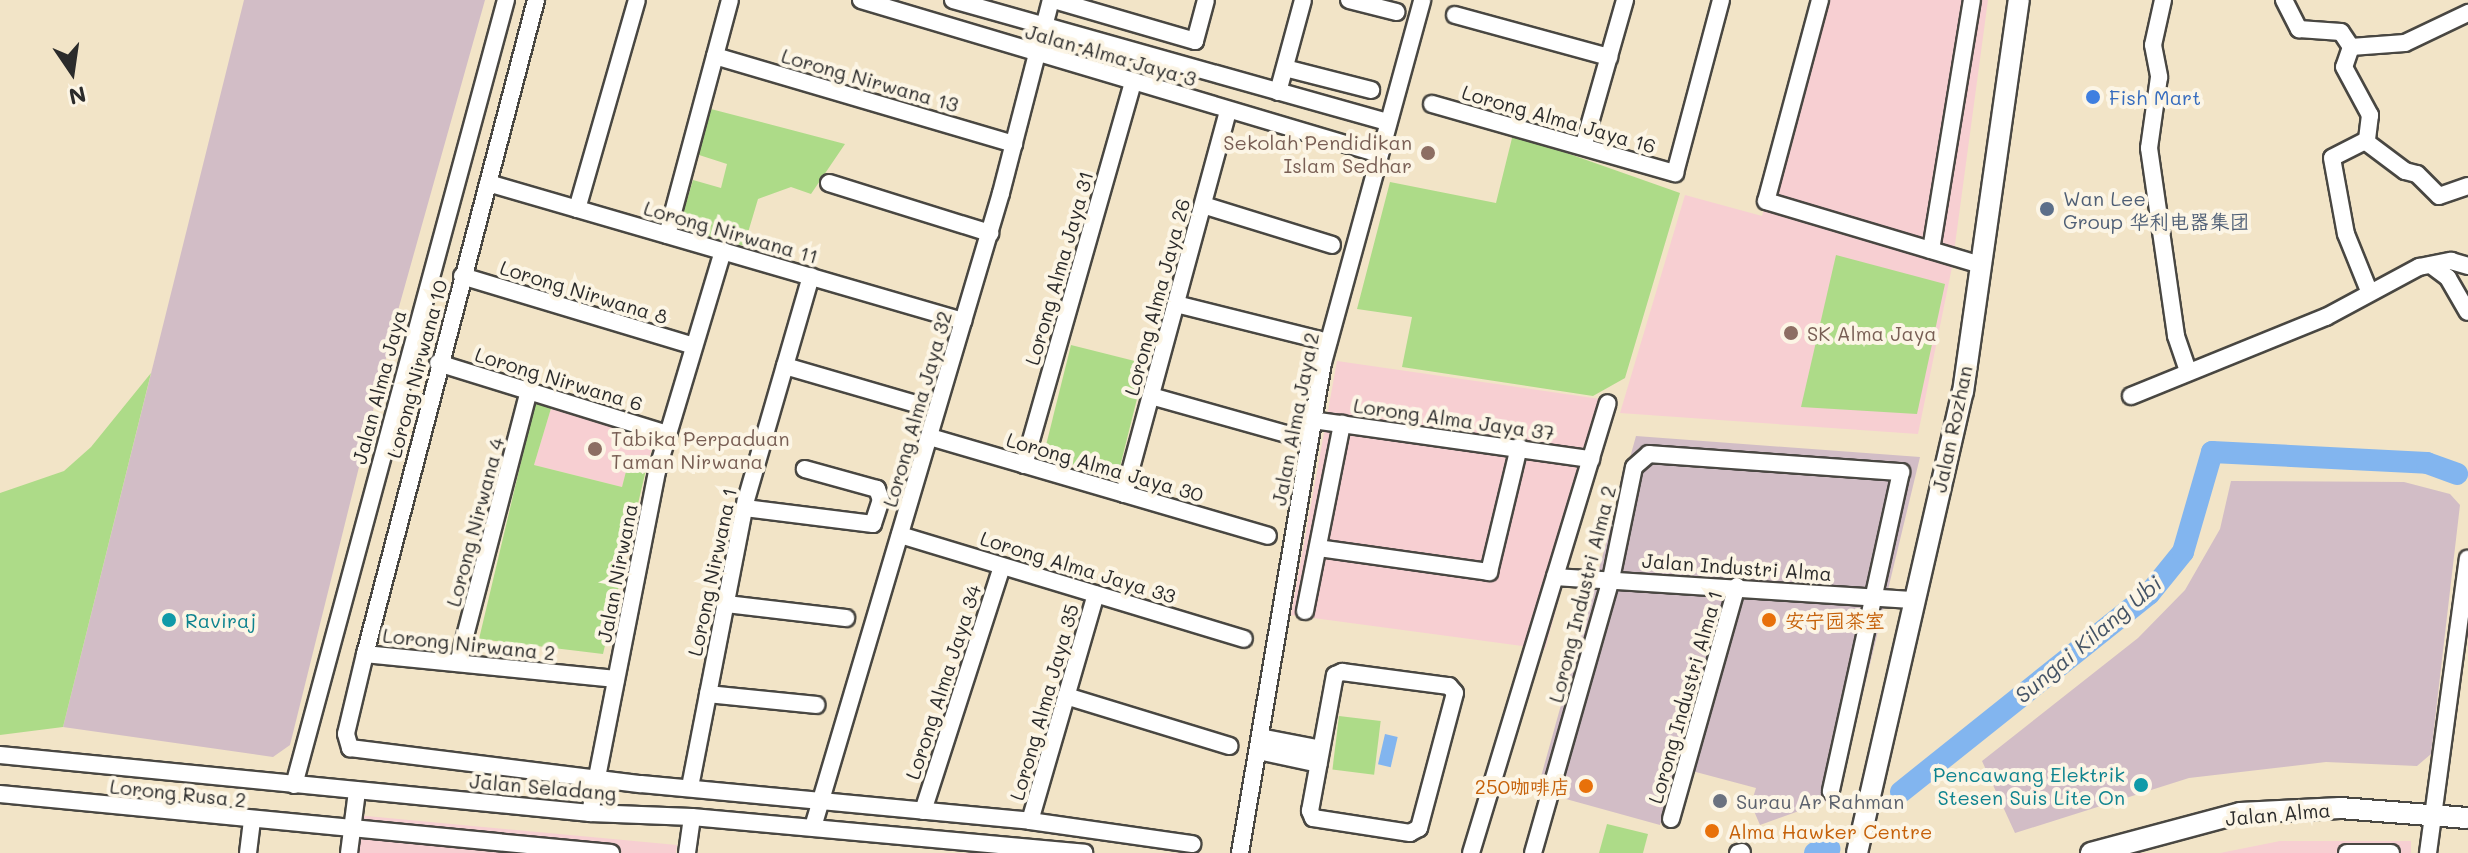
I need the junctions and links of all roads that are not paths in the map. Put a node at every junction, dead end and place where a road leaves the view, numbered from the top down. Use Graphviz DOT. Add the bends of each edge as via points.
graph roads {
  1 [pos="506,0"];
  2 [pos="536,0"];
  3 [pos="637,0"];
  4 [pos="730,0"];
  5 [pos="861,0"];
  6 [pos="953,0"];
  7 [pos="1053,0"];
  8 [pos="1206,0"];
  9 [pos="1303,0"];
  10 [pos="1349,0"];
  11 [pos="1422,0"];
  12 [pos="1625,0"];
  13 [pos="1721,0"];
  14 [pos="1820,0"];
  15 [pos="1972,0"];
  16 [pos="2019,0"];
  17 [pos="2163,0"];
  18 [pos="2284,0"];
  19 [pos="1105,7"];
  20 [pos="1396,12"];
  21 [pos="2468,13"];
  22 [pos="1455,15"];
  23 [pos="1044,29"];
  24 [pos="2351,47"];
  25 [pos="1037,55"];
  26 [pos="715,56"];
  27 [pos="1609,57"];
  28 [pos="1285,68"];
  29 [pos="1133,82"];
  30 [pos="1371,90"];
  31 [pos="1278,92"];
  32 [pos="1432,104"];
  33 [pos="1228,111"];
  34 [pos="1388,122"];
  35 [pos="2365,141"];
  36 [pos="1014,144"];
  37 [pos="1584,144"];
  38 [pos="1379,154"];
  39 [pos="488,183"];
  40 [pos="829,183"];
  41 [pos="2468,186"];
  42 [pos="1203,205"];
  43 [pos="577,209"];
  44 [pos="990,233"];
  45 [pos="667,235"];
  46 [pos="1332,245"];
  47 [pos="1931,250"];
  48 [pos="723,251"];
  49 [pos="1978,264"];
  50 [pos="2431,265"];
  51 [pos="2468,266"];
  52 [pos="462,276"];
  53 [pos="811,276"];
  54 [pos="2369,291"];
  55 [pos="1176,304"];
  56 [pos="2468,312"];
  57 [pos="963,321"];
  58 [pos="1328,342"];
  59 [pos="694,346"];
  60 [pos="438,363"];
  61 [pos="785,366"];
  62 [pos="2188,370"];
  63 [pos="529,391"];
  64 [pos="1151,396"];
  65 [pos="2131,396"];
  66 [pos="1608,403"];
  67 [pos="916,404"];
  68 [pos="1312,420"];
  69 [pos="1342,424"];
  70 [pos="668,434"];
  71 [pos="1286,434"];
  72 [pos="930,437"];
  73 [pos="1519,447"];
  74 [pos="1591,459"];
  75 [pos="1024,465"];
  76 [pos="805,469"];
  77 [pos="1901,472"];
  78 [pos="1124,494"];
  79 [pos="745,508"];
  80 [pos="900,535"];
  81 [pos="1268,536"];
  82 [pos="1318,548"];
  83 [pos="1002,566"];
  84 [pos="2467,569"];
  85 [pos="1555,577"];
  86 [pos="1611,579"];
  87 [pos="1737,586"];
  88 [pos="1096,594"];
  89 [pos="1874,596"];
  90 [pos="1915,600"];
  91 [pos="726,604"];
  92 [pos="1305,611"];
  93 [pos="846,618"];
  94 [pos="1244,639"];
  95 [pos="365,654"];
  96 [pos="458,663"];
  97 [pos="616,679"];
  98 [pos="708,694"];
  99 [pos="1066,696"];
  100 [pos="816,705"];
  101 [pos="1259,744"];
  102 [pos="1230,746"];
  103 [pos="350,748"];
  104 [pos="0,755"];
  105 [pos="1320,757"];
  106 [pos="597,779"];
  107 [pos="294,785"];
  108 [pos="690,787"];
  109 [pos="357,791"];
  110 [pos="1831,791"];
  111 [pos="0,794"];
  112 [pos="823,799"];
  113 [pos="923,811"];
  114 [pos="2434,812"];
  115 [pos="590,813"];
  116 [pos="692,817"];
  117 [pos="2468,818"];
  118 [pos="1671,819"];
  119 [pos="252,821"];
  120 [pos="1030,821"];
  121 [pos="813,827"];
  122 [pos="352,830"];
  123 [pos="1192,844"];
  124 [pos="1859,850"];
  125 [pos="248,853"];
  126 [pos="349,853"];
  127 [pos="611,853"];
  128 [pos="687,853"];
  129 [pos="1084,853"];
  130 [pos="1240,853"];
  131 [pos="1471,853"];
  132 [pos="1533,853"];
  133 [pos="2091,853"];
  134 [pos="2347,853"];
  135 [pos="2391,853"];
  136 [pos="2428,853"];
  1 -- 107 [label="street, Jalan Alma Jaya"];
  2 -- 39 [label="street, Lorong Nirwana 10"];
  3 -- 43 [label="street"];
  4 -- 26 [label="street"];
  5 -- 25 [label="street, Jalan Alma Jaya 3"];
  6 -- 23 [label="street, Jalan Alma Jaya 3"];
  7 -- 19 [label="street, Jalan Alma Jaya 3"];
  7 -- 23 [label="street, Lorong Alma Jaya 32"];
  8 -- 19 [label="street, Jalan Alma Jaya 3" via="1195,41"];
  9 -- 28 [label="street"];
  10 -- 20 [label="street"];
  11 -- 34 [label="street, Jalan Alma Jaya 2"];
  12 -- 27 [label="street"];
  13 -- 37 [label="street, Lorong Alma Jaya 16" via="1675,173"];
  14 -- 47 [label="street" via="1766,201"];
  15 -- 47 [label="street"];
  16 -- 49 [label="main road, Jalan Rozhan"];
  17 -- 62 [label="street" via="2153,45 2159,77 2149,148 2176,336"];
  18 -- 24 [label="street" via="2299,29 2341,32"];
  21 -- 24 [label="street" via="2405,43"];
  22 -- 27 [label="street"];
  23 -- 25 [label="street, Lorong Alma Jaya 32"];
  23 -- 31 [label="street, Jalan Alma Jaya 3"];
  24 -- 35 [label="street" via="2344,67 2370,115"];
  25 -- 29 [label="street, Jalan Alma Jaya 3"];
  25 -- 36 [label="street, Lorong Alma Jaya 32"];
  26 -- 36 [label="street, Lorong Nirwana 13"];
  26 -- 45 [label="street"];
  27 -- 37 [label="street"];
  28 -- 30 [label="street"];
  28 -- 31 [label="street"];
  29 -- 33 [label="street, Jalan Alma Jaya 3"];
  29 -- 75 [label="street, Lorong Alma Jaya 31"];
  31 -- 34 [label="street, Jalan Alma Jaya 3"];
  32 -- 37 [label="street, Lorong Alma Jaya 16"];
  33 -- 38 [label="street, Jalan Alma Jaya 3"];
  33 -- 42 [label="street, Lorong Alma Jaya 26"];
  34 -- 38 [label="street, Jalan Alma Jaya 2"];
  35 -- 41 [label="street" via="2417,174 2439,196"];
  35 -- 54 [label="street" via="2332,158 2346,234"];
  36 -- 44 [label="street, Lorong Alma Jaya 32"];
  38 -- 58 [label="street, Jalan Alma Jaya 2"];
  39 -- 43 [label="street, Lorong Nirwana 11"];
  39 -- 52 [label="street, Lorong Nirwana 10"];
  40 -- 44 [label="street"];
  42 -- 46 [label="street"];
  42 -- 55 [label="street, Lorong Alma Jaya 26"];
  43 -- 45 [label="street, Lorong Nirwana 11"];
  44 -- 57 [label="street, Lorong Alma Jaya 32"];
  45 -- 48 [label="street, Lorong Nirwana 11"];
  47 -- 49 [label="street"];
  48 -- 53 [label="street, Lorong Nirwana 11"];
  48 -- 59 [label="street, Jalan Nirwana"];
  49 -- 90 [label="main road, Jalan Rozhan" via="1963,392"];
  50 -- 51 [label="street" via="2451,261"];
  50 -- 54 [label="street"];
  50 -- 56 [label="street" via="2448,278"];
  52 -- 59 [label="street, Lorong Nirwana 8"];
  52 -- 60 [label="street, Lorong Nirwana 10"];
  53 -- 57 [label="street, Lorong Nirwana 11"];
  53 -- 61 [label="street, Lorong Nirwana 1"];
  54 -- 62 [label="street" via="2326,317"];
  55 -- 58 [label="street"];
  55 -- 64 [label="street, Lorong Alma Jaya 26"];
  57 -- 72 [label="street, Lorong Alma Jaya 32"];
  58 -- 68 [label="street, Jalan Alma Jaya 2"];
  59 -- 70 [label="street, Jalan Nirwana"];
  60 -- 63 [label="street, Lorong Nirwana 6"];
  60 -- 95 [label="street, Lorong Nirwana 10"];
  61 -- 67 [label="street"];
  61 -- 79 [label="street, Lorong Nirwana 1"];
  62 -- 65 [label="street"];
  63 -- 70 [label="street, Lorong Nirwana 6"];
  63 -- 96 [label="street, Lorong Nirwana 4"];
  64 -- 71 [label="street"];
  64 -- 78 [label="street, Lorong Alma Jaya 26"];
  66 -- 74 [label="street"];
  68 -- 69 [label="street, Lorong Alma Jaya 37"];
  68 -- 101 [label="street, Jalan Alma Jaya 2"];
  69 -- 73 [label="street, Lorong Alma Jaya 37"];
  69 -- 82 [label="street"];
  70 -- 97 [label="street, Jalan Nirwana"];
  72 -- 75 [label="street, Lorong Alma Jaya 30"];
  72 -- 80 [label="street, Lorong Alma Jaya 32"];
  73 -- 74 [label="street, Lorong Alma Jaya 37"];
  73 -- 82 [label="street" via="1489,572"];
  74 -- 85 [label="street"];
  75 -- 78 [label="street, Lorong Alma Jaya 30"];
  76 -- 79 [label="street" via="877,489 881,500 873,524"];
  77 -- 86 [label="street, Lorong Industri Alma 2" via="1649,454 1634,467"];
  77 -- 89 [label="street, Jalan Rozhan"];
  78 -- 81 [label="street, Lorong Alma Jaya 30"];
  79 -- 91 [label="street, Lorong Nirwana 1"];
  80 -- 83 [label="street, Lorong Alma Jaya 33"];
  80 -- 112 [label="street, Lorong Alma Jaya 32"];
  82 -- 92 [label="street"];
  83 -- 88 [label="street, Lorong Alma Jaya 33"];
  83 -- 113 [label="street, Lorong Alma Jaya 34"];
  84 -- 114 [label="street"];
  85 -- 86 [label="street, Jalan Industri Alma"];
  85 -- 131 [label="street"];
  86 -- 87 [label="street, Jalan Industri Alma"];
  86 -- 132 [label="street, Lorong Industri Alma 2"];
  87 -- 89 [label="street, Jalan Industri Alma"];
  87 -- 118 [label="street, Lorong Industri Alma 1"];
  88 -- 94 [label="street, Lorong Alma Jaya 33"];
  88 -- 99 [label="street, Lorong Alma Jaya 35"];
  89 -- 90 [label="street, Jalan Industri Alma"];
  89 -- 110 [label="street, Jalan Rozhan"];
  90 -- 124 [label="main road, Jalan Rozhan"];
  91 -- 93 [label="street"];
  91 -- 98 [label="street, Lorong Nirwana 1"];
  95 -- 96 [label="street, Lorong Nirwana 2"];
  95 -- 103 [label="street, Lorong Nirwana 10" via="346,734"];
  96 -- 97 [label="street, Lorong Nirwana 2"];
  97 -- 106 [label="street, Jalan Nirwana"];
  98 -- 100 [label="street"];
  98 -- 108 [label="street, Lorong Nirwana 1"];
  99 -- 102 [label="street"];
  99 -- 120 [label="street, Lorong Alma Jaya 35"];
  101 -- 105 [label="street"];
  101 -- 130 [label="street, Jalan Alma Jaya 2"];
  103 -- 106 [label="street, Jalan Seladang"];
  104 -- 107 [label="street, Jalan Seladang"];
  105 -- 105 [label="street" via="1335,675 1449,686 1455,693 1419,828 1410,833 1313,818"];
  106 -- 108 [label="street, Jalan Seladang"];
  106 -- 115 [label="street, Jalan Nirwana"];
  107 -- 109 [label="street, Jalan Seladang"];
  108 -- 112 [label="street, Jalan Seladang"];
  109 -- 115 [label="street, Jalan Seladang"];
  109 -- 122 [label="street"];
  111 -- 119 [label="street, Lorong Rusa 2"];
  112 -- 113 [label="street, Jalan Seladang"];
  112 -- 121 [label="street, Lorong Alma Jaya 32"];
  113 -- 120 [label="street, Jalan Seladang"];
  114 -- 117 [label="main road, Jalan Alma"];
  114 -- 133 [label="main road, Jalan Alma" via="2340,808 2240,813"];
  114 -- 136 [label="street"];
  115 -- 116 [label="street, Jalan Seladang"];
  116 -- 121 [label="street, Jalan Seladang"];
  116 -- 128 [label="street"];
  119 -- 122 [label="street, Lorong Rusa 2"];
  119 -- 125 [label="street"];
  120 -- 123 [label="street, Jalan Seladang"];
  121 -- 129 [label="street, Jalan Seladang"];
  122 -- 126 [label="street"];
  122 -- 127 [label="street"];
  134 -- 135 [label="street"];
}
